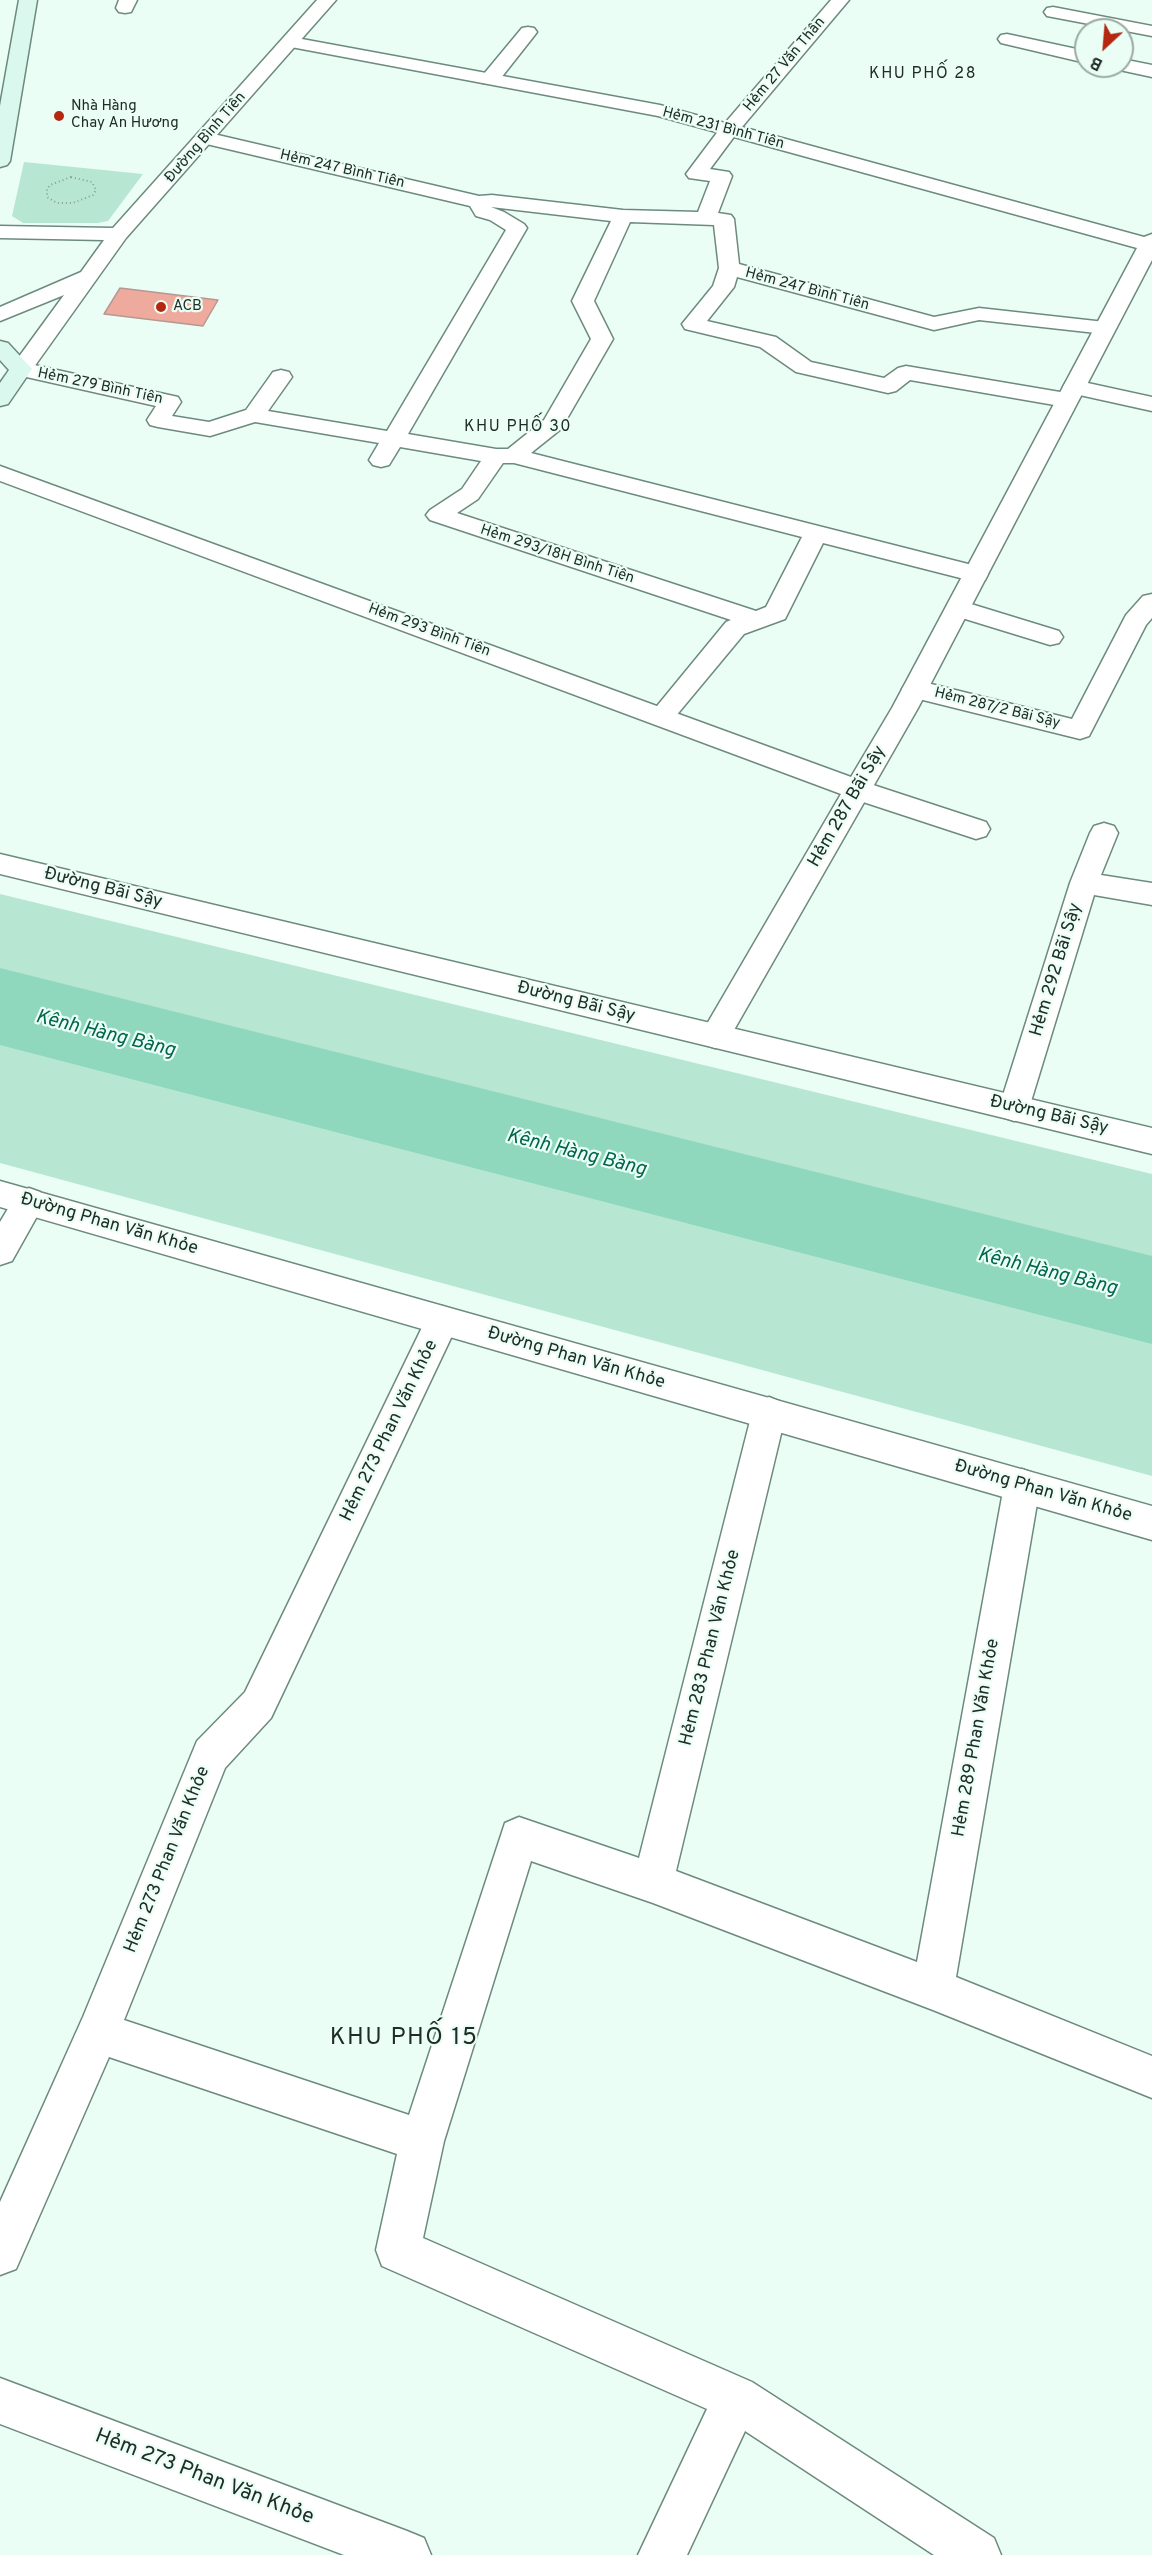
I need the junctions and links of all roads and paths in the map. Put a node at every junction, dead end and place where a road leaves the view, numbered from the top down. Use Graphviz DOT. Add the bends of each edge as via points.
graph roads {
  1 [pos="28,0"];
  2 [pos="327,0"];
  3 [pos="840,0"];
  4 [pos="1053,12"];
  5 [pos="1152,31"];
  6 [pos="528,32"];
  7 [pos="1007,39"];
  8 [pos="291,42"];
  9 [pos="1074,54"];
  10 [pos="1134,67"];
  11 [pos="1152,71"];
  12 [pos="490,79"];
  13 [pos="729,130"];
  14 [pos="205,138"];
  15 [pos="0,161"];
  16 [pos="479,202"];
  17 [pos="622,216"];
  18 [pos="706,217"];
  19 [pos="0,232"];
  20 [pos="119,234"];
  21 [pos="1151,244"];
  22 [pos="729,268"];
  23 [pos="87,277"];
  24 [pos="0,315"];
  25 [pos="1105,328"];
  26 [pos="0,348"];
  27 [pos="21,369"];
  28 [pos="281,376"];
  29 [pos="1070,393"];
  30 [pos="0,399"];
  31 [pos="1152,404"];
  32 [pos="254,415"];
  33 [pos="393,437"];
  34 [pos="505,456"];
  35 [pos="381,460"];
  36 [pos="0,473"];
  37 [pos="816,533"];
  38 [pos="976,574"];
  39 [pos="958,608"];
  40 [pos="1144,612"];
  41 [pos="757,620"];
  42 [pos="1050,637"];
  43 [pos="915,689"];
  44 [pos="661,717"];
  45 [pos="858,790"];
  46 [pos="976,830"];
  47 [pos="1104,833"];
  48 [pos="0,864"];
  49 [pos="1084,883"];
  50 [pos="1152,894"];
  51 [pos="716,1036"];
  52 [pos="1014,1108"];
  53 [pos="1152,1141"];
  54 [pos="14,1198"];
  55 [pos="0,1251"];
  56 [pos="442,1321"];
  57 [pos="769,1413"];
  58 [pos="1022,1486"];
  59 [pos="1152,1523"];
  60 [pos="653,1883"];
  61 [pos="933,1989"];
  62 [pos="98,2032"];
  63 [pos="1152,2077"];
  64 [pos="422,2142"];
  65 [pos="0,2253"];
  66 [pos="736,2398"];
  67 [pos="0,2401"];
  68 [pos="407,2555"];
  69 [pos="662,2555"];
  70 [pos="977,2555"];
  1 -- 15 [label="main road"];
  2 -- 8 [label="street, Đường Bình Tiên"];
  3 -- 13 [label="street, Hẻm 27 Văn Thân"];
  4 -- 5 [label="street"];
  6 -- 12 [label="street"];
  7 -- 9 [label="street"];
  8 -- 12 [label="street, Hẻm 231 Bình Tiên"];
  8 -- 14 [label="street, Đường Bình Tiên"];
  10 -- 11 [label="street"];
  12 -- 13 [label="street, Hẻm 231 Bình Tiên" via="660,111"];
  13 -- 18 [label="street, Hẻm 27 Văn Thân" via="696,174 722,176"];
  13 -- 21 [label="street, Hẻm 231 Bình Tiên"];
  14 -- 16 [label="street, Hẻm 247 Bình Tiên"];
  14 -- 20 [label="street, Đường Bình Tiên"];
  16 -- 17 [label="street, Hẻm 247 Bình Tiên"];
  16 -- 33 [label="street, Hẻm 247 Bình Tiên" via="483,212 517,228"];
  17 -- 18 [label="street, Hẻm 247 Bình Tiên"];
  17 -- 34 [label="street" via="583,301 602,339 553,424"];
  18 -- 22 [label="street, Hẻm 247 Bình Tiên" via="724,219"];
  19 -- 20 [label="street"];
  20 -- 23 [label="street, Đường Bình Tiên"];
  21 -- 25 [label="street, Hẻm 231 Bình Tiên"];
  22 -- 25 [label="street, Hẻm 247 Bình Tiên" via="934,324 979,314"];
  22 -- 29 [label="street" via="723,287 693,324 768,342 804,367 888,386 906,373"];
  23 -- 24 [label="street, Đường Bình Tiên"];
  23 -- 27 [label="street, Đường Bình Tiên"];
  25 -- 29 [label="street, Hẻm 231 Bình Tiên"];
  26 -- 27 [label="main road"];
  27 -- 30 [label="main road, Đường Bình Tiên"];
  27 -- 32 [label="street, Hẻm 279 Bình Tiên" via="170,402 158,420 210,429"];
  28 -- 32 [label="street"];
  29 -- 31 [label="street"];
  29 -- 38 [label="street, Hẻm 231 Bình Tiên"];
  32 -- 33 [label="street, Hẻm 279 Bình Tiên"];
  33 -- 34 [label="street, Hẻm 279 Bình Tiên"];
  33 -- 35 [label="street"];
  34 -- 37 [label="street, Hẻm 279 Bình Tiên"];
  34 -- 41 [label="street, Hẻm 293/18H Bình Tiên" via="470,494 438,515"];
  36 -- 44 [label="street, Hẻm 293 Bình Tiên"];
  37 -- 38 [label="street, Hẻm 279 Bình Tiên"];
  37 -- 41 [label="street" via="776,614"];
  38 -- 39 [label="street, Hẻm 287 Bãi Sậy"];
  39 -- 42 [label="street"];
  39 -- 43 [label="street, Hẻm 287 Bãi Sậy"];
  40 -- 43 [label="street, Hẻm 287/2 Bãi Sậy" via="1080,730"];
  41 -- 44 [label="street" via="735,628"];
  43 -- 45 [label="street, Hẻm 287 Bãi Sậy"];
  44 -- 45 [label="street, Hẻm 293 Bình Tiên"];
  45 -- 46 [label="street, Hẻm 293 Bình Tiên"];
  45 -- 51 [label="street, Hẻm 287 Bãi Sậy"];
  47 -- 49 [label="street, Hẻm 292 Bãi Sậy"];
  48 -- 51 [label="street, Đường Bãi Sậy"];
  49 -- 50 [label="street"];
  49 -- 52 [label="street, Hẻm 292 Bãi Sậy"];
  51 -- 52 [label="street, Đường Bãi Sậy"];
  52 -- 53 [label="street, Đường Bãi Sậy"];
  54 -- 55 [label="street"];
  54 -- 56 [label="street, Đường Phan Văn Khỏe"];
  56 -- 57 [label="street, Đường Phan Văn Khỏe"];
  56 -- 62 [label="street, Hẻm 273 Phan Văn Khỏe" via="258,1705 211,1755"];
  57 -- 58 [label="street, Đường Phan Văn Khỏe"];
  57 -- 60 [label="street, Hẻm 283 Phan Văn Khỏe"];
  58 -- 59 [label="street, Đường Phan Văn Khỏe"];
  58 -- 61 [label="street, Hẻm 289 Phan Văn Khỏe"];
  60 -- 61 [label="street"];
  60 -- 64 [label="street" via="519,1837"];
  61 -- 63 [label="street"];
  62 -- 64 [label="street"];
  62 -- 65 [label="street, Hẻm 273 Phan Văn Khỏe"];
  64 -- 66 [label="street" via="398,2250"];
  66 -- 69 [label="street"];
  66 -- 70 [label="street"];
  67 -- 68 [label="street, Hẻm 273 Phan Văn Khỏe"];
}
